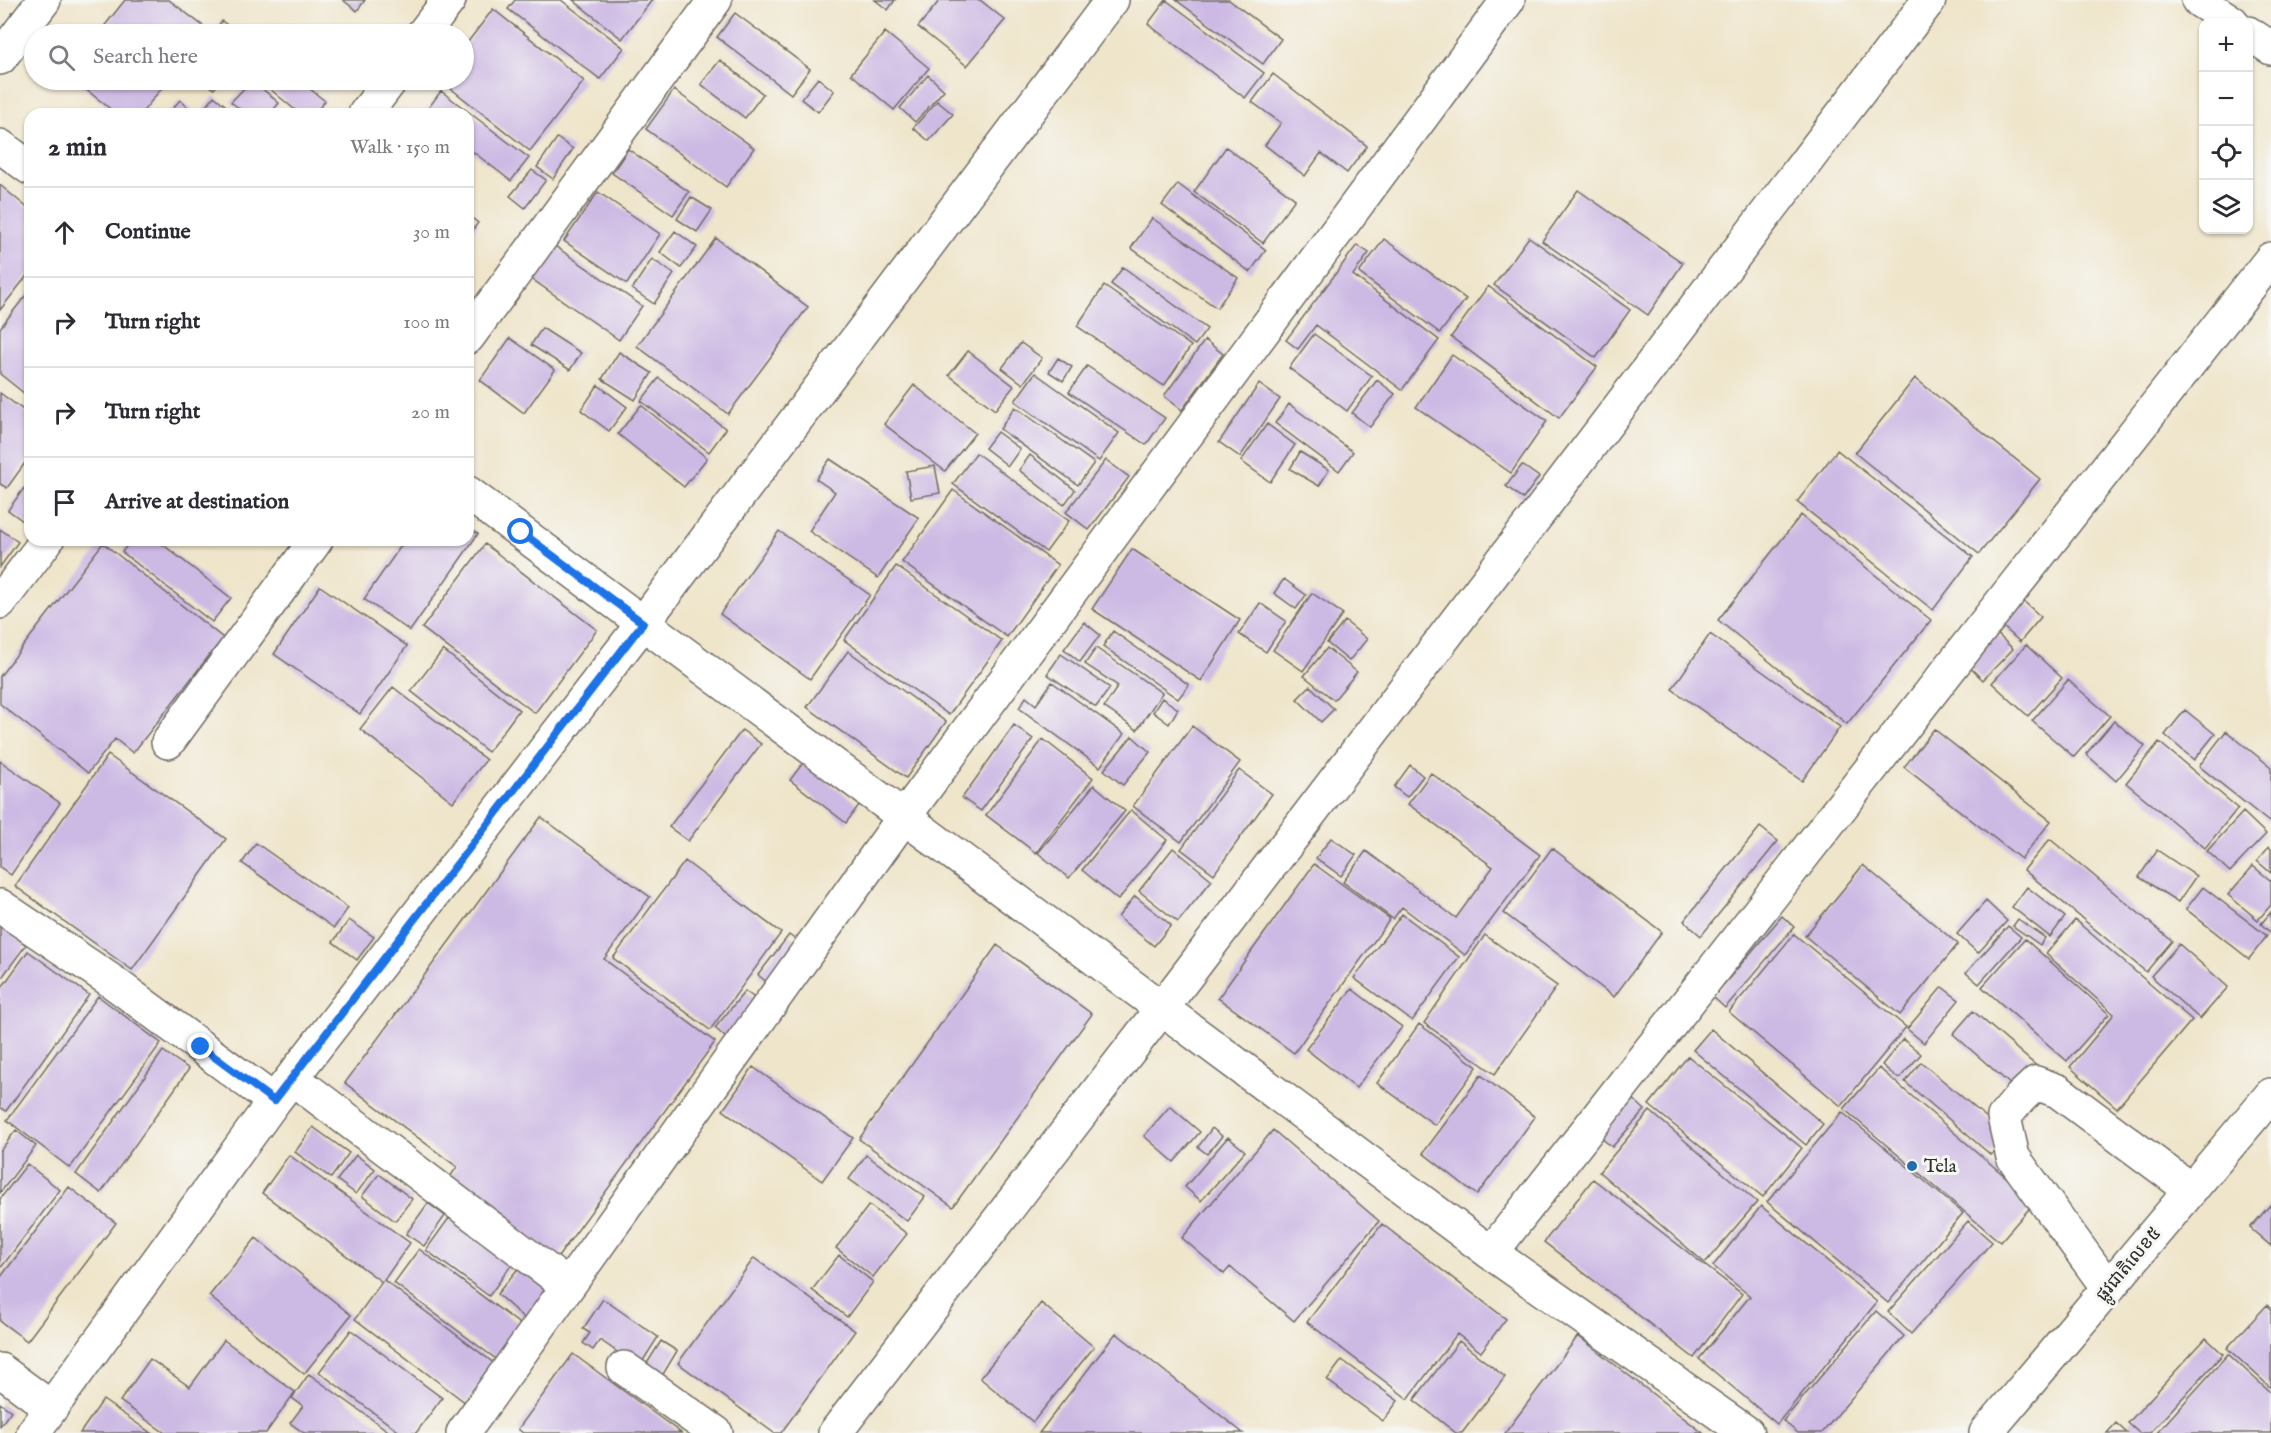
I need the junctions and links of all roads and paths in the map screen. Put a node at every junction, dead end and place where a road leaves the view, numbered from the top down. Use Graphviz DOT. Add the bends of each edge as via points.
graph roads {
  1 [pos="44,0"];
  2 [pos="449,0"];
  3 [pos="715,0"];
  4 [pos="1112,0"];
  5 [pos="1508,0"];
  6 [pos="1929,0"];
  7 [pos="2198,0"];
  8 [pos="2226,18"];
  9 [pos="26,24"];
  10 [pos="431,24"];
  11 [pos="24,26"];
  12 [pos="2253,36"];
  13 [pos="2271,48"];
  14 [pos="0,58"];
  15 [pos="383,90"];
  16 [pos="369,108"];
  17 [pos="0,146"];
  18 [pos="24,164"];
  19 [pos="2271,259"];
  20 [pos="474,329"];
  21 [pos="474,497"];
  22 [pos="42,546"];
  23 [pos="312,546"];
  24 [pos="0,602"];
  25 [pos="643,623"];
  26 [pos="168,742"];
  27 [pos="904,816"];
  28 [pos="0,906"];
  29 [pos="1162,1008"];
  30 [pos="283,1090"];
  31 [pos="2271,1095"];
  32 [pos="2191,1190"];
  33 [pos="1491,1253"];
  34 [pos="568,1286"];
  35 [pos="2108,1288"];
  36 [pos="624,1368"];
  37 [pos="0,1370"];
  38 [pos="42,1420"];
  39 [pos="463,1433"];
  40 [pos="716,1433"];
  41 [pos="836,1433"];
  42 [pos="1747,1433"];
  43 [pos="1986,1433"];
  1 -- 9 [label="main road"];
  2 -- 10 [label="main road"];
  3 -- 20 [label="main road"];
  4 -- 25 [label="main road"];
  5 -- 27 [label="main road"];
  6 -- 29 [label="main road"];
  7 -- 8 [label="main road"];
  11 -- 14 [label="main road"];
  12 -- 13 [label="main road"];
  15 -- 16 [label="main road"];
  17 -- 18 [label="main road"];
  19 -- 33 [label="main road"];
  21 -- 25 [label="main road"];
  22 -- 24 [label="main road"];
  23 -- 26 [label="main road"];
  25 -- 27 [label="main road"];
  25 -- 30 [label="main road"];
  27 -- 29 [label="main road"];
  27 -- 34 [label="main road"];
  28 -- 30 [label="main road"];
  29 -- 33 [label="main road"];
  29 -- 41 [label="main road"];
  30 -- 34 [label="main road"];
  30 -- 38 [label="main road"];
  31 -- 32 [label="main road, ផ្លូវជាតិលេខ៥"];
  32 -- 35 [label="main road, ផ្លូវជាតិលេខ៥"];
  32 -- 35 [label="main road" via="2058,1091 2036,1083 2020,1098 2004,1117 2013,1157"];
  33 -- 42 [label="main road"];
  34 -- 39 [label="main road"];
  35 -- 43 [label="main road, ផ្លូវជាតិលេខ៥"];
  36 -- 40 [label="main road"];
  37 -- 38 [label="main road"];
}
